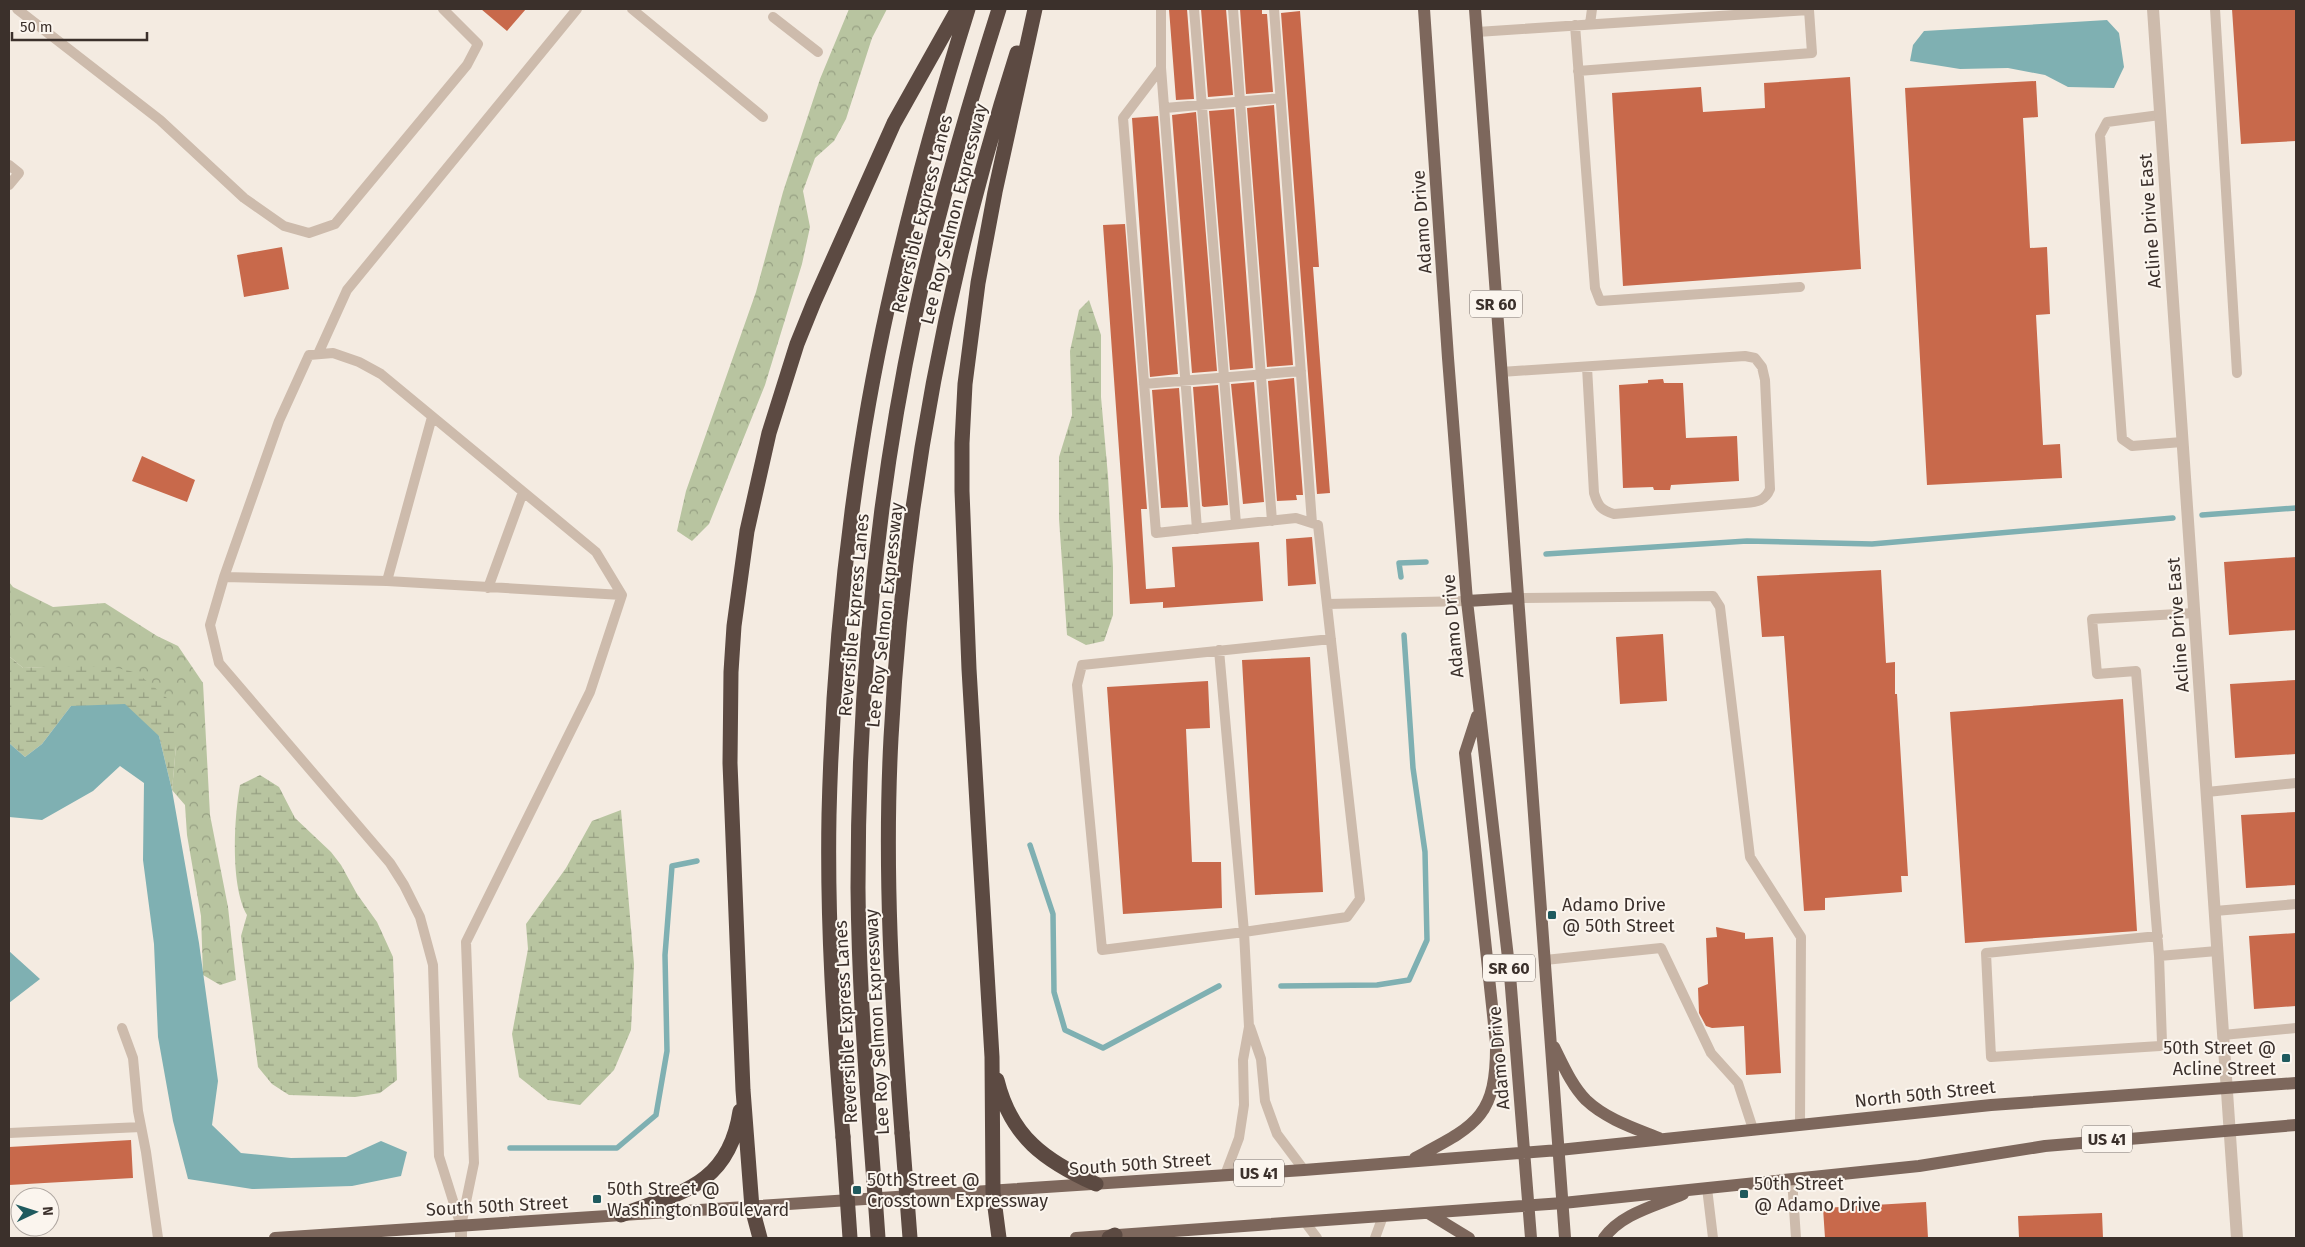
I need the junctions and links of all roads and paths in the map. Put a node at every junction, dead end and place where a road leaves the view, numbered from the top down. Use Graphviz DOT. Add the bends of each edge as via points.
graph roads {
  1 [pos="17,9"];
  2 [pos="443,9"];
  3 [pos="576,9"];
  4 [pos="632,9"];
  5 [pos="958,9"];
  6 [pos="968,9"];
  7 [pos="999,9"];
  8 [pos="1034,9"];
  9 [pos="1161,9"];
  10 [pos="1194,9"];
  11 [pos="1232,9"];
  12 [pos="1274,9"];
  13 [pos="1424,9"];
  14 [pos="1475,9"];
  15 [pos="1592,9"];
  16 [pos="2153,9"];
  17 [pos="2215,9"];
  18 [pos="1780,10"];
  19 [pos="773,17"];
  20 [pos="1590,24"];
  21 [pos="1575,25"];
  22 [pos="1477,32"];
  23 [pos="818,52"];
  24 [pos="1162,68"];
  25 [pos="1578,71"];
  26 [pos="1280,98"];
  27 [pos="1240,101"];
  28 [pos="1202,105"];
  29 [pos="1165,108"];
  30 [pos="2160,115"];
  31 [pos="764,117"];
  32 [pos="9,165"];
  33 [pos="9,186"];
  34 [pos="1800,287"];
  35 [pos="318,354"];
  36 [pos="1587,367"];
  37 [pos="1301,371"];
  38 [pos="1502,372"];
  39 [pos="2237,373"];
  40 [pos="1260,374"];
  41 [pos="1224,377"];
  42 [pos="1185,380"];
  43 [pos="1144,384"];
  44 [pos="432,417"];
  45 [pos="2182,442"];
  46 [pos="522,492"];
  47 [pos="1272,521"];
  48 [pos="1312,523"];
  49 [pos="1236,524"];
  50 [pos="1197,529"];
  51 [pos="224,577"];
  52 [pos="387,581"];
  53 [pos="488,588"];
  54 [pos="622,594"];
  55 [pos="1518,598"];
  56 [pos="1467,601"];
  57 [pos="1327,604"];
  58 [pos="2194,613"];
  59 [pos="1331,639"];
  60 [pos="1219,650"];
  61 [pos="1478,711"];
  62 [pos="2296,783"];
  63 [pos="2207,792"];
  64 [pos="2296,904"];
  65 [pos="2215,911"];
  66 [pos="1244,932"];
  67 [pos="2158,936"];
  68 [pos="2217,951"];
  69 [pos="2159,956"];
  70 [pos="1545,960"];
  71 [pos="1249,1026"];
  72 [pos="122,1028"];
  73 [pos="2296,1028"];
  74 [pos="2223,1034"];
  75 [pos="1551,1040"];
  76 [pos="992,1057"];
  77 [pos="2296,1083"];
  78 [pos="2227,1088"];
  79 [pos="743,1090"];
  80 [pos="1800,1124"];
  81 [pos="2296,1125"];
  82 [pos="141,1127"];
  83 [pos="1753,1129"];
  84 [pos="2230,1130"];
  85 [pos="9,1133"];
  86 [pos="1661,1139"];
  87 [pos="1558,1150"];
  88 [pos="1524,1152"];
  89 [pos="1409,1161"];
  90 [pos="1304,1170"];
  91 [pos="1224,1175"];
  92 [pos="1792,1179"];
  93 [pos="1096,1184"];
  94 [pos="1701,1188"];
  95 [pos="993,1192"];
  96 [pos="1562,1202"];
  97 [pos="1528,1206"];
  98 [pos="752,1208"];
  99 [pos="1428,1213"];
  100 [pos="621,1216"];
  101 [pos="1383,1216"];
  102 [pos="1305,1222"];
  103 [pos="461,1232"];
  104 [pos="1112,1237"];
  105 [pos="158,1238"];
  106 [pos="275,1238"];
  107 [pos="760,1238"];
  108 [pos="850,1238"];
  109 [pos="878,1238"];
  110 [pos="910,1238"];
  111 [pos="999,1238"];
  112 [pos="1076,1238"];
  113 [pos="1317,1238"];
  114 [pos="1375,1238"];
  115 [pos="1469,1238"];
  116 [pos="1531,1238"];
  117 [pos="1565,1238"];
  118 [pos="1604,1238"];
  119 [pos="1713,1238"];
  120 [pos="1796,1238"];
  121 [pos="2237,1238"];
  1 -- 2 [label="lane" via="160,120 244,198 284,226 309,233 335,224 467,65 478,44"];
  3 -- 35 [label="lane" via="347,290"];
  4 -- 31 [label="lane"];
  5 -- 79 [label="highway" via="894,123 814,302 782,387 750,512 734,626 730,717"];
  6 -- 108 [label="highway, bridge" via="934,120 886,314 860,450 848,544 834,703 829,817 832,973"];
  7 -- 109 [label="highway, Reversible Express Lanes, bridge" via="954,157 916,311 885,485 873,590 861,744 858,888 863,1025"];
  8 -- 76 [label="highway" via="978,283 965,384 962,443 970,678"];
  8 -- 110 [label="highway, Lee Roy Selmon Expressway, bridge" via="994,129 954,281 925,430 900,620 891,738 888,854 892,994"];
  9 -- 24 [label="lane"];
  10 -- 28 [label="lane"];
  11 -- 27 [label="lane"];
  12 -- 26 [label="lane"];
  13 -- 56 [label="main road, Adamo Drive / SR 60"];
  14 -- 22 [label="main road, SR 60"];
  15 -- 20 [label="lane"];
  16 -- 30 [label="street, Acline Drive East"];
  17 -- 39 [label="lane"];
  18 -- 20 [label="lane"];
  18 -- 25 [label="lane" via="1809,10 1812,53"];
  19 -- 23 [label="lane"];
  20 -- 21 [label="lane"];
  21 -- 22 [label="lane"];
  21 -- 25 [label="lane"];
  22 -- 38 [label="main road, SR 60"];
  24 -- 29 [label="lane"];
  24 -- 43 [label="lane" via="1123,118"];
  25 -- 34 [label="lane" via="1595,288 1600,301"];
  26 -- 27 [label="lane"];
  26 -- 37 [label="lane"];
  27 -- 28 [label="lane"];
  27 -- 40 [label="lane"];
  28 -- 29 [label="lane"];
  28 -- 41 [label="lane"];
  29 -- 42 [label="lane"];
  30 -- 45 [label="street, Acline Drive East"];
  30 -- 45 [label="lane" via="2107,122 2100,135 2122,439 2132,446"];
  32 -- 33 [label="lane" via="19,172"];
  35 -- 44 [label="lane" via="333,353 381,374"];
  35 -- 51 [label="lane" via="309,355 287,403"];
  36 -- 36 [label="lane" via="1745,356 1755,358 1762,367 1765,380 1770,489 1766,498 1745,504 1614,514 1604,511 1598,506 1594,493"];
  36 -- 38 [label="lane"];
  37 -- 40 [label="lane"];
  37 -- 48 [label="lane"];
  38 -- 55 [label="main road, SR 60"];
  40 -- 41 [label="lane"];
  40 -- 47 [label="lane"];
  41 -- 42 [label="lane"];
  41 -- 49 [label="lane"];
  42 -- 43 [label="lane"];
  42 -- 50 [label="lane"];
  43 -- 50 [label="lane" via="1156,533"];
  44 -- 46 [label="lane"];
  44 -- 52 [label="lane"];
  45 -- 58 [label="street, Acline Drive East"];
  46 -- 53 [label="lane"];
  46 -- 54 [label="lane" via="596,552"];
  47 -- 48 [label="lane" via="1296,518"];
  47 -- 49 [label="lane"];
  48 -- 57 [label="lane" via="1318,525"];
  49 -- 50 [label="lane"];
  51 -- 52 [label="lane"];
  51 -- 103 [label="lane" via="210,626 219,663 378,849 404,885 420,917 433,965 439,1156"];
  52 -- 53 [label="lane"];
  53 -- 54 [label="lane"];
  54 -- 103 [label="lane" via="590,692 466,942 474,1164"];
  55 -- 56 [label="main road"];
  55 -- 70 [label="main road, SR 60"];
  55 -- 80 [label="lane" via="1713,596 1720,607 1750,857 1801,937"];
  56 -- 57 [label="lane"];
  56 -- 61 [label="main road, Adamo Drive / SR 60"];
  57 -- 59 [label="lane"];
  58 -- 63 [label="street, Acline Drive East"];
  58 -- 67 [label="lane" via="2092,619 2096,674 2136,671"];
  59 -- 60 [label="lane"];
  59 -- 66 [label="lane" via="1360,899 1347,917"];
  60 -- 66 [label="lane"];
  60 -- 66 [label="lane" via="1082,664 1077,685 1102,950"];
  61 -- 88 [label="main road, Adamo Drive / SR 60" via="1503,909"];
  61 -- 89 [label="main road" via="1465,753 1496,1043 1495,1073 1482,1114 1458,1135"];
  62 -- 63 [label="lane"];
  63 -- 65 [label="street, Acline Drive East"];
  64 -- 65 [label="lane"];
  65 -- 68 [label="street, Acline Drive East"];
  66 -- 71 [label="lane"];
  67 -- 69 [label="lane"];
  67 -- 69 [label="lane" via="1986,953 1991,1057 2160,1046"];
  68 -- 69 [label="lane"];
  68 -- 74 [label="street, Acline Drive East"];
  70 -- 75 [label="main road, SR 60"];
  70 -- 83 [label="lane" via="1661,948 1711,1053 1738,1082"];
  71 -- 90 [label="lane" via="1261,1059 1265,1101 1277,1134"];
  71 -- 91 [label="lane" via="1239,1138"];
  72 -- 82 [label="lane" via="133,1058"];
  73 -- 74 [label="lane"];
  74 -- 78 [label="street, Acline Drive East"];
  75 -- 86 [label="main road" via="1569,1076 1586,1100 1618,1122"];
  75 -- 87 [label="main road, SR 60"];
  76 -- 93 [label="highway" via="1006,1108 1021,1133 1054,1162"];
  76 -- 95 [label="highway"];
  77 -- 78 [label="main road, North 50th Street / US 41"];
  78 -- 80 [label="main road, North 50th Street / US 41" via="1991,1105"];
  78 -- 84 [label="street, Acline Drive East"];
  79 -- 98 [label="highway"];
  79 -- 100 [label="highway" via="736,1128 726,1155 718,1166 684,1193"];
  80 -- 83 [label="main road, North 50th Street / US 41"];
  81 -- 84 [label="main road, US 41"];
  82 -- 85 [label="lane"];
  82 -- 105 [label="lane"];
  83 -- 86 [label="main road, North 50th Street / US 41"];
  84 -- 92 [label="main road, US 41" via="2045,1146 1918,1166"];
  84 -- 121 [label="street, Acline Drive East"];
  86 -- 87 [label="main road, North 50th Street / US 41"];
  87 -- 88 [label="main road, South 50th Street / US 41"];
  87 -- 96 [label="main road, SR 60"];
  88 -- 89 [label="main road, South 50th Street / US 41"];
  88 -- 97 [label="main road, Adamo Drive / SR 60"];
  89 -- 90 [label="main road, South 50th Street / US 41"];
  90 -- 91 [label="main road, South 50th Street / US 41"];
  91 -- 93 [label="main road, South 50th Street / US 41"];
  92 -- 94 [label="main road, US 41"];
  92 -- 120 [label="lane"];
  93 -- 95 [label="main road, South 50th Street / US 41"];
  94 -- 96 [label="main road, US 41"];
  94 -- 118 [label="main road" via="1631,1215"];
  94 -- 119 [label="lane"];
  95 -- 98 [label="main road, South 50th Street / US 41"];
  95 -- 111 [label="highway"];
  96 -- 97 [label="main road, US 41"];
  96 -- 117 [label="main road, SR 60"];
  97 -- 99 [label="main road, US 41"];
  97 -- 116 [label="main road, Adamo Drive / SR 60"];
  98 -- 100 [label="main road, South 50th Street / US 41"];
  98 -- 107 [label="highway"];
  99 -- 101 [label="main road, US 41"];
  99 -- 115 [label="main road"];
  100 -- 103 [label="main road, South 50th Street / US 41"];
  101 -- 102 [label="main road, US 41"];
  101 -- 114 [label="lane"];
  102 -- 104 [label="main road, US 41"];
  102 -- 113 [label="lane"];
  103 -- 106 [label="main road, South 50th Street / US 41"];
  104 -- 112 [label="main road, US 41"];
}
